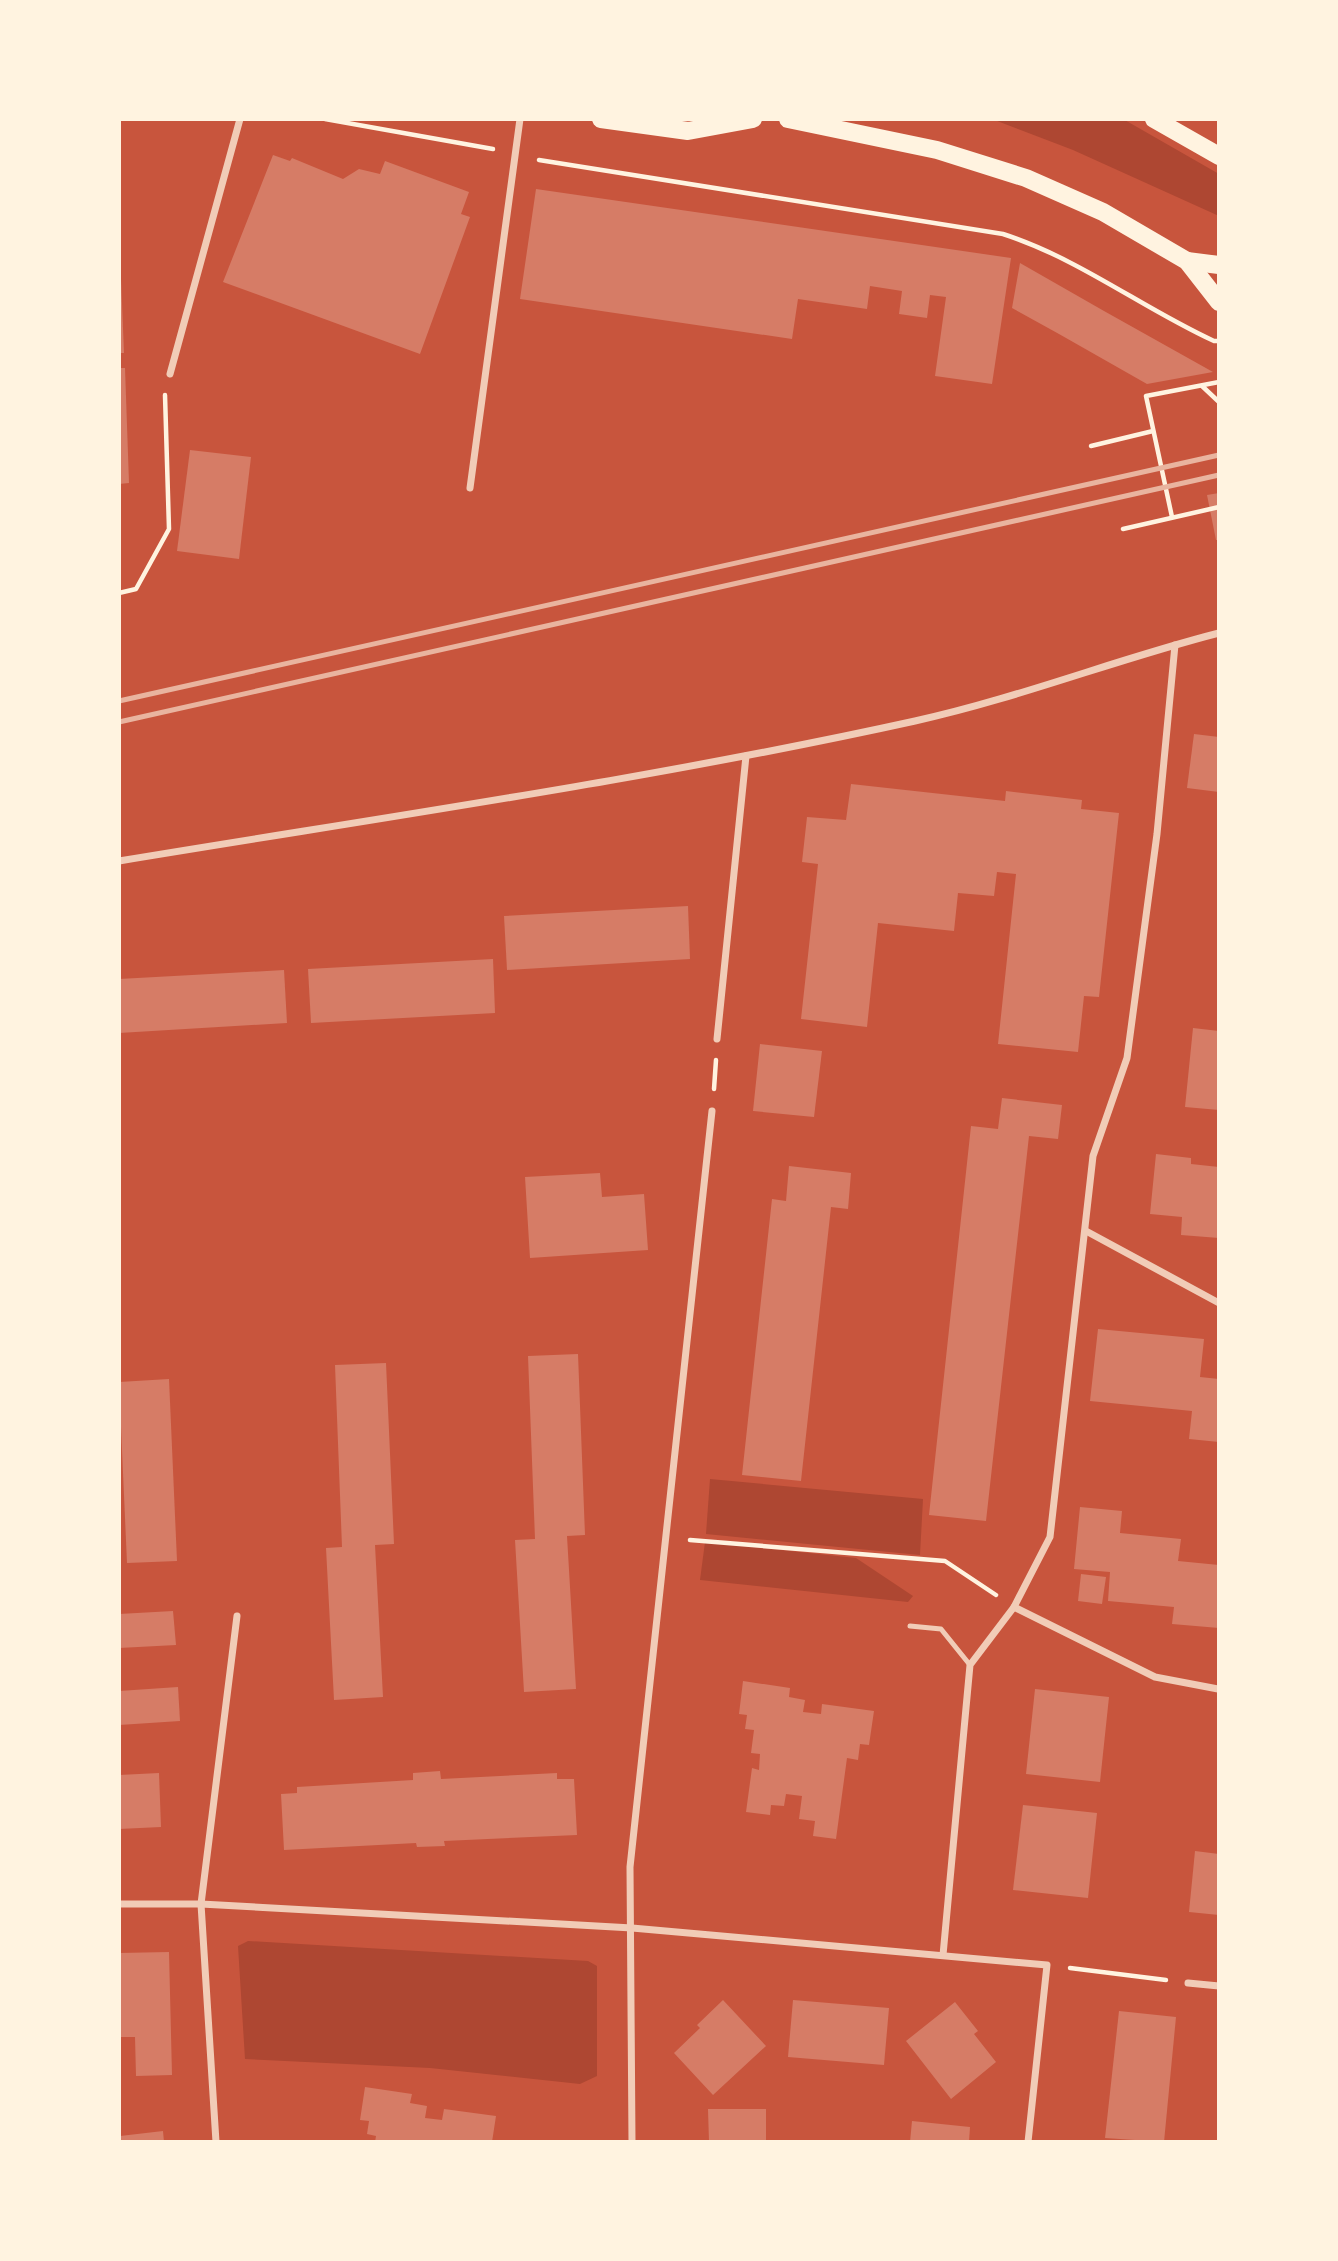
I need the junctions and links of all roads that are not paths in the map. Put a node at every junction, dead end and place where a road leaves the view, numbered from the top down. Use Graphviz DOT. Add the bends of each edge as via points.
graph roads {
  1 [pos="240,119"];
  2 [pos="520,119"];
  3 [pos="601,119"];
  4 [pos="752,119"];
  5 [pos="788,119"];
  6 [pos="1154,119"];
  7 [pos="1219,156"];
  8 [pos="1187,261"];
  9 [pos="1219,265"];
  10 [pos="1219,302"];
  11 [pos="170,374"];
  12 [pos="470,488"];
  13 [pos="1219,633"];
  14 [pos="1175,645"];
  15 [pos="746,756"];
  16 [pos="119,861"];
  17 [pos="718,1039"];
  18 [pos="712,1111"];
  19 [pos="1086,1231"];
  20 [pos="1219,1303"];
  21 [pos="1014,1607"];
  22 [pos="237,1616"];
  23 [pos="910,1626"];
  24 [pos="970,1665"];
  25 [pos="1218,1689"];
  26 [pos="119,1904"];
  27 [pos="201,1904"];
  28 [pos="632,1927"];
  29 [pos="943,1955"];
  30 [pos="1188,1983"];
  31 [pos="1219,1986"];
  32 [pos="216,2142"];
  33 [pos="632,2142"];
  34 [pos="1028,2142"];
  1 -- 11 [label="street"];
  2 -- 12 [label="street"];
  3 -- 4 [label="main road" via="688,131"];
  5 -- 8 [label="main road" via="937,149 1027,178 1103,212"];
  6 -- 7 [label="main road"];
  8 -- 9 [label="main road"];
  8 -- 10 [label="main road"];
  13 -- 14 [label="street"];
  14 -- 15 [label="street" via="1007,698"];
  14 -- 19 [label="street" via="1157,834 1127,1058 1093,1156"];
  15 -- 16 [label="street"];
  15 -- 17 [label="street"];
  18 -- 28 [label="street" via="630,1867"];
  19 -- 20 [label="street"];
  19 -- 21 [label="street" via="1050,1537"];
  21 -- 24 [label="street"];
  21 -- 25 [label="street" via="1155,1677"];
  22 -- 27 [label="street"];
  23 -- 24 [label="lane" via="941,1629"];
  24 -- 29 [label="street"];
  26 -- 27 [label="street"];
  27 -- 28 [label="street"];
  27 -- 32 [label="street"];
  28 -- 29 [label="street"];
  28 -- 33 [label="street"];
  29 -- 34 [label="street" via="1047,1965"];
  30 -- 31 [label="street"];
}
